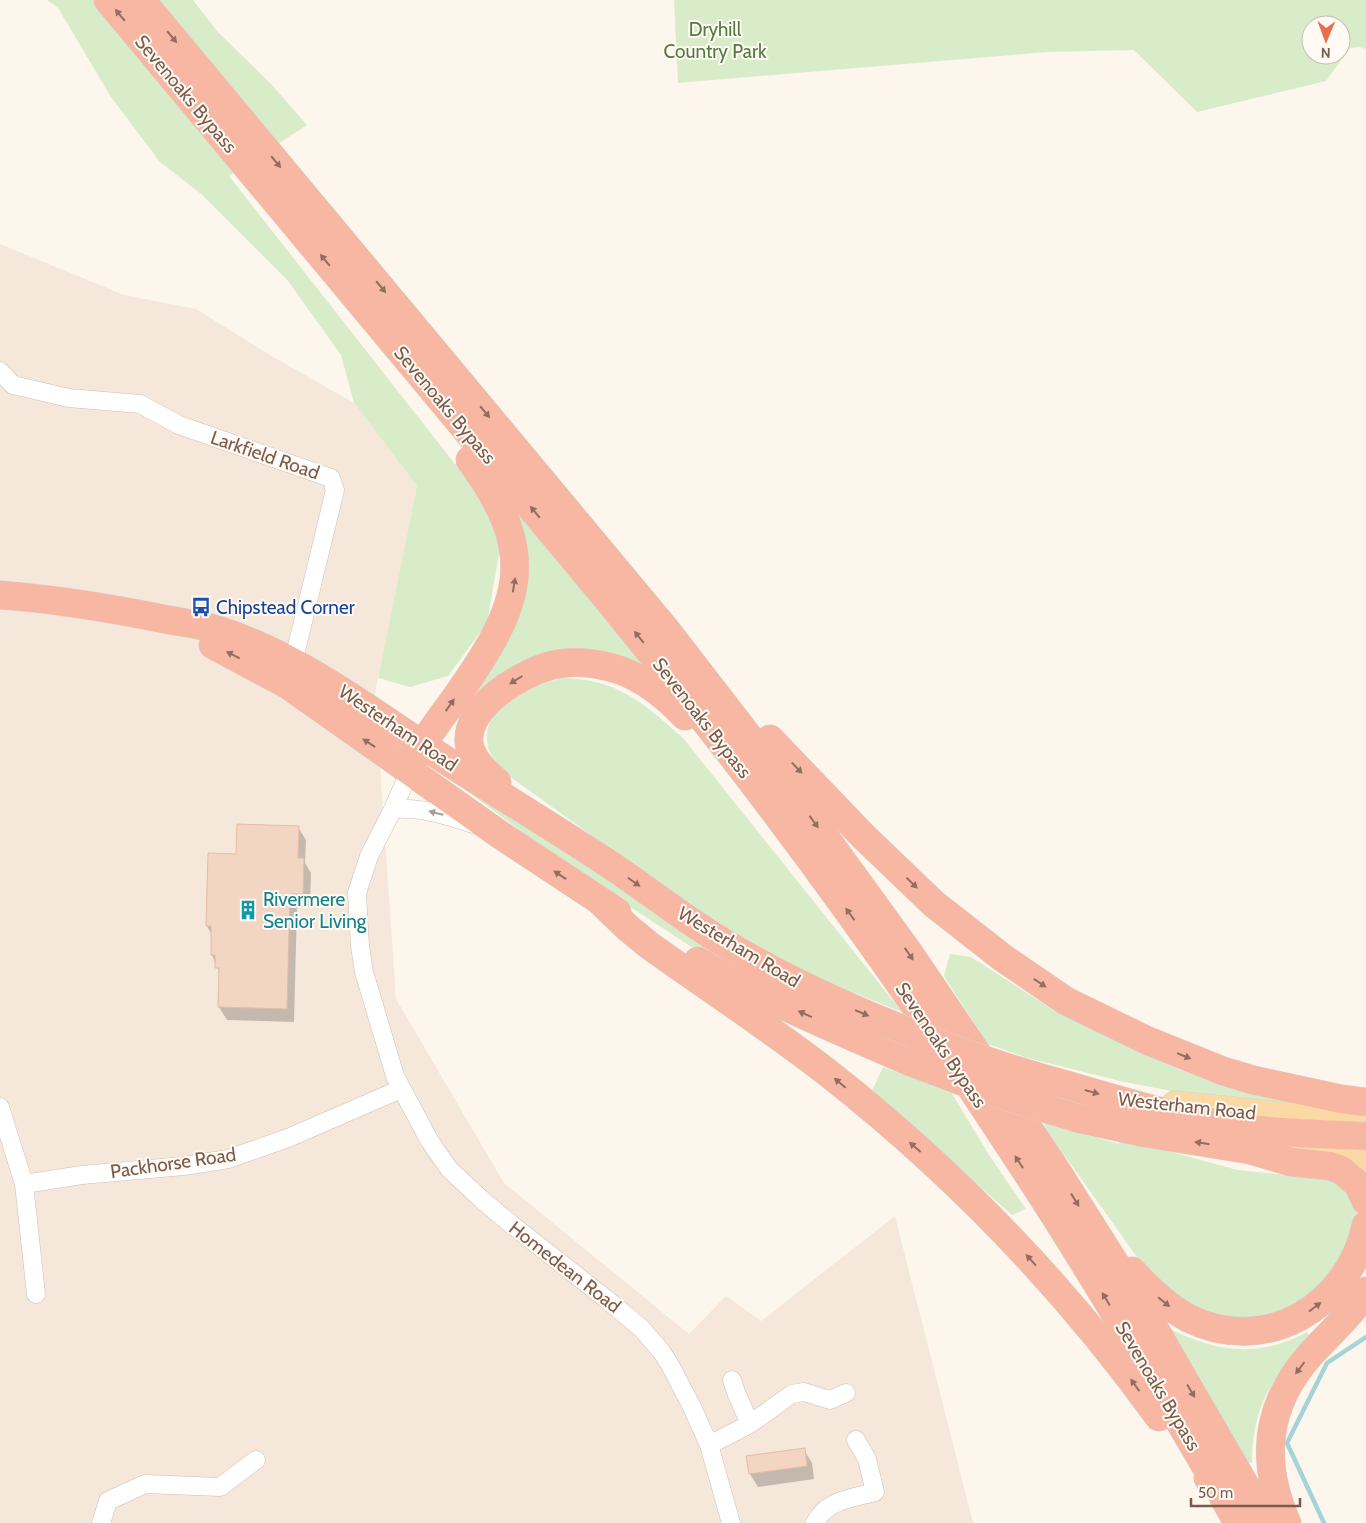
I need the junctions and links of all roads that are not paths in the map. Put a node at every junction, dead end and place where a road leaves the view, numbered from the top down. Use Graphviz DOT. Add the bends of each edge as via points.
graph roads {
  1 [pos="108,0"];
  2 [pos="141,0"];
  3 [pos="379,325"];
  4 [pos="0,371"];
  5 [pos="0,595"];
  6 [pos="667,631"];
  7 [pos="291,673"];
  8 [pos="421,744"];
  9 [pos="410,770"];
  10 [pos="393,809"];
  11 [pos="527,811"];
  12 [pos="499,834"];
  13 [pos="818,870"];
  14 [pos="601,902"];
  15 [pos="380,1022"];
  16 [pos="401,1090"];
  17 [pos="1366,1102"];
  18 [pos="1129,1103"];
  19 [pos="0,1107"];
  20 [pos="1366,1120"];
  21 [pos="1366,1136"];
  22 [pos="1250,1150"];
  23 [pos="1366,1156"];
  24 [pos="24,1184"];
  25 [pos="1366,1201"];
  26 [pos="1366,1225"];
  27 [pos="1094,1230"];
  28 [pos="1366,1291"];
  29 [pos="36,1294"];
  30 [pos="732,1380"];
  31 [pos="846,1393"];
  32 [pos="750,1424"];
  33 [pos="856,1440"];
  34 [pos="710,1445"];
  35 [pos="256,1460"];
  36 [pos="1220,1491"];
  37 [pos="101,1523"];
  38 [pos="731,1523"];
  39 [pos="814,1523"];
  40 [pos="1238,1523"];
  41 [pos="1268,1523"];
  42 [pos="1288,1523"];
  3 -- 1 [label="highway, Sevenoaks Bypass, one-way"];
  2 -- 6 [label="highway, Sevenoaks Bypass, one-way"];
  8 -- 3 [label="highway, one-way" via="470,676 504,618 514,585 516,563 506,518 491,489 403,371"];
  13 -- 3 [label="highway, Sevenoaks Bypass, one-way" via="640,639"];
  4 -- 7 [label="street, Larkfield Road" via="13,385 70,398 140,404 179,425 331,478 335,490"];
  5 -- 7 [label="highway, Westerham Road" via="98,606 199,624 228,633"];
  6 -- 17 [label="highway, one-way" via="862,836 934,904 1042,985 1066,1001 1146,1040 1218,1069 1253,1080"];
  6 -- 27 [label="highway, Sevenoaks Bypass, one-way" via="909,953"];
  7 -- 8 [label="highway, Westerham Road" via="330,682"];
  9 -- 7 [label="highway, Westerham Road, one-way" via="354,733"];
  8 -- 9 [label="highway"];
  8 -- 11 [label="highway, Westerham Road"];
  9 -- 10 [label="street, Westerham Road"];
  9 -- 12 [label="highway, Westerham Road"];
  12 -- 10 [label="street, one-way" via="434,811"];
  10 -- 15 [label="street, Westerham Road" via="370,856 357,893 362,963"];
  13 -- 11 [label="highway, one-way" via="676,706 644,682 606,666 570,663 534,671 506,687 475,718 469,734 473,756 482,769"];
  11 -- 18 [label="highway, Westerham Road, one-way, bridge" via="701,928 837,1002 976,1058"];
  14 -- 12 [label="highway, Westerham Road, one-way"];
  36 -- 13 [label="highway, Sevenoaks Bypass, one-way" via="1054,1215 918,1011"];
  22 -- 14 [label="highway, Westerham Road, one-way, bridge" via="1077,1118 982,1089 908,1061 726,977"];
  36 -- 14 [label="highway, one-way" via="1179,1445 1100,1338 1015,1242 951,1180 828,1074 650,946"];
  15 -- 16 [label="street, Homedean Road"];
  16 -- 24 [label="street, Packhorse Road" via="288,1138 228,1159"];
  16 -- 34 [label="street, Homedean Road" via="449,1169 482,1200 641,1328 670,1365"];
  18 -- 20 [label="main road, Westerham Road"];
  18 -- 21 [label="highway" via="1246,1128"];
  19 -- 24 [label="street"];
  22 -- 23 [label="main road, Westerham Road"];
  22 -- 25 [label="highway" via="1291,1162 1341,1170 1358,1184"];
  24 -- 29 [label="street"];
  27 -- 26 [label="highway, one-way" via="1172,1308 1204,1324 1250,1331 1296,1319 1326,1299 1350,1270"];
  27 -- 41 [label="highway, one-way"];
  28 -- 42 [label="highway, one-way" via="1297,1372 1273,1422 1270,1460 1277,1496"];
  30 -- 32 [label="street"];
  31 -- 32 [label="street" via="830,1400 804,1392 792,1394"];
  32 -- 34 [label="street"];
  33 -- 39 [label="street" via="866,1459 875,1492 838,1501 822,1511"];
  34 -- 38 [label="street, Homedean Road"];
  35 -- 37 [label="street" via="220,1486 145,1484 108,1500"];
  36 -- 40 [label="highway"];
}
